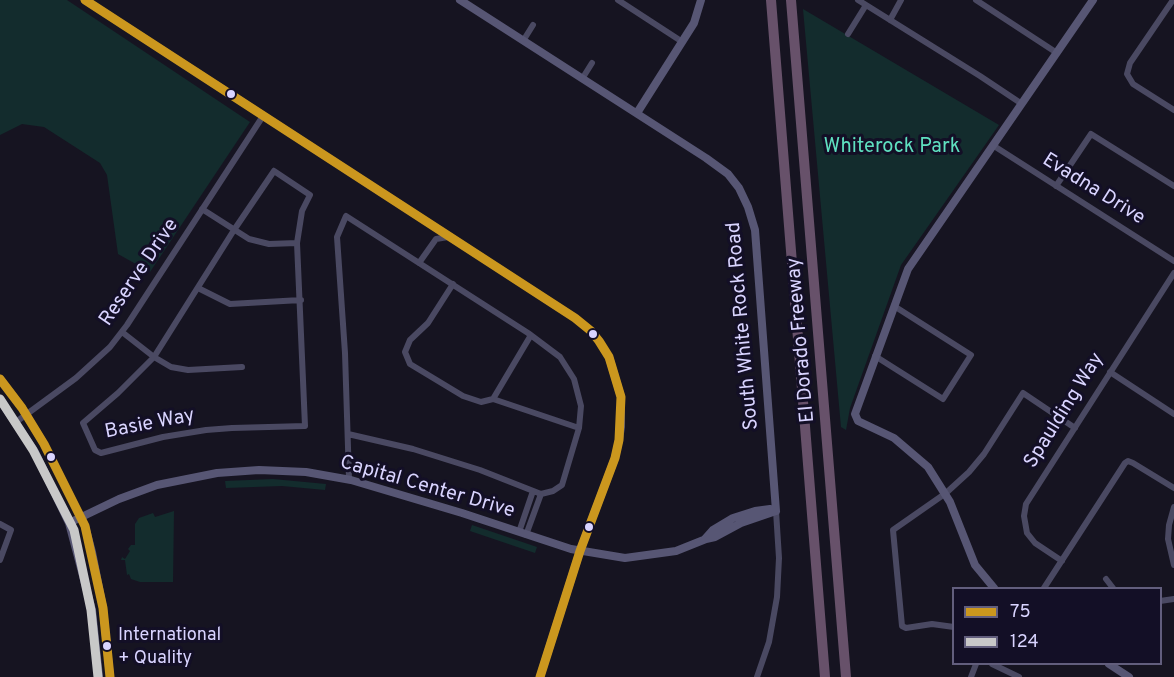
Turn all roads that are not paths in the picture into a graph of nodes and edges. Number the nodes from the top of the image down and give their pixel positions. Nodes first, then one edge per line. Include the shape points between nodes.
1 (85, 0) edge
2 (460, 0) edge
3 (618, 0) edge
4 (701, 0) edge
5 (771, 0) edge
6 (791, 0) edge
7 (858, 0) edge
8 (901, 0) edge
9 (976, 0) edge
10 (1094, 0) edge
11 (1173, 0) edge
12 (626, 2) edge
13 (866, 5) junction
14 (890, 20) junction
15 (533, 25) dead end
16 (848, 34) dead end
17 (523, 40) junction
18 (681, 41) junction
19 (1057, 53) junction
20 (592, 63) dead end
21 (582, 79) junction
22 (1022, 104) junction
23 (1174, 111) edge
24 (637, 113) junction
25 (263, 116) junction
26 (993, 146) junction
27 (1056, 186) junction
28 (1174, 186) edge
29 (202, 209) junction
30 (234, 230) junction
31 (448, 237) junction
32 (297, 243) junction
33 (1174, 261) edge
34 (419, 263) junction
35 (1174, 273) edge
36 (453, 284) junction
37 (198, 288) junction
38 (301, 300) junction
39 (894, 306) junction
40 (122, 332) junction
41 (531, 335) junction
42 (875, 356) junction
43 (153, 357) junction
44 (242, 367) dead end
45 (1110, 372) junction
46 (0, 379) edge
47 (493, 399) junction
48 (0, 400) edge
49 (1174, 414) edge
50 (26, 415) junction
51 (16, 422) junction
52 (579, 428) junction
53 (1075, 428) junction
54 (348, 434) junction
55 (349, 479) junction
56 (1174, 488) edge
57 (533, 491) junction
58 (946, 493) junction
59 (541, 494) junction
60 (1174, 507) edge
61 (776, 511) junction
62 (79, 517) junction
63 (69, 522) junction
64 (0, 524) edge
65 (523, 533) junction
66 (580, 551) junction
67 (0, 560) edge
68 (1062, 561) junction
69 (1174, 565) edge
70 (1106, 579) dead end
71 (993, 587) edge
72 (1045, 587) edge
73 (1112, 587) edge
74 (92, 610) junction
75 (952, 627) edge
76 (996, 665) edge
77 (1111, 665) edge
78 (99, 677) edge
79 (104, 677) edge
80 (110, 677) edge
81 (540, 677) edge
82 (757, 677) edge
83 (825, 677) edge
84 (846, 677) edge
85 (1019, 677) edge
86 (1129, 677) edge

1 - 25 street
2 - 17 street, South White Rock Road
3 - 12 street
4 - 18 street via 694,22
5 - 83 highway, El Dorado Freeway
6 - 84 highway, El Dorado Freeway
7 - 13 street
8 - 14 street
9 - 19 street
10 - 19 street
11 - 23 street via 1130,63 1127,74 1132,84
12 - 18 street
13 - 14 street
13 - 16 street
14 - 22 street
15 - 17 street
17 - 21 street, South White Rock Road
18 - 24 street
19 - 22 street
20 - 21 street
21 - 24 street, South White Rock Road
22 - 26 street
24 - 61 street, South White Rock Road via 728,174 751,213
25 - 29 street, Reserve Drive
25 - 31 street
26 - 27 street, Evadna Drive
26 - 39 street via 908,270
27 - 28 street via 1091,134
27 - 33 street, Evadna Drive
29 - 30 street
29 - 40 street, Reserve Drive
30 - 32 street via 261,243
30 - 32 street, Basie Way via 274,171 310,195 302,211
30 - 37 street, Basie Way
31 - 34 street via 436,239
31 - 66 street via 581,322 609,357 621,397 621,427 615,458
32 - 38 street, Basie Way
34 - 36 street
34 - 54 street via 346,216 338,237
35 - 45 street, Spaulding Way
36 - 41 street
36 - 47 street via 405,352 410,364 463,396 481,402
37 - 38 street via 230,304
37 - 43 street, Basie Way
38 - 43 street, Basie Way via 305,426 206,430 101,453 95,450 83,423
39 - 42 street
39 - 42 street via 971,355 943,399
40 - 43 street
40 - 50 street, Reserve Drive via 88,369
41 - 47 street
41 - 52 street via 560,357 574,380 581,406
42 - 58 street via 855,414 858,422 894,438 928,467
43 - 44 street via 171,367 188,370
45 - 49 street
45 - 53 street, Spaulding Way
46 - 50 street
47 - 52 street
48 - 51 street
50 - 51 street, Reserve Drive
50 - 62 street
51 - 63 street
52 - 59 street via 562,484
53 - 58 street via 1023,393 977,463
53 - 68 street, Spaulding Way via 1029,499 1024,516 1031,538
54 - 55 street
54 - 57 street via 413,449
55 - 62 street, Capital Center Drive via 279,470 217,473 138,491
55 - 65 street, Capital Center Drive
56 - 68 street via 1128,461
57 - 59 street
57 - 65 street
58 - 71 street via 973,560
58 - 75 street via 893,530 902,626
59 - 65 street
60 - 69 street via 1168,538
61 - 66 street, Capital Center Drive via 676,551 638,557
61 - 82 street via 777,597 769,642
62 - 63 street, Capital Center Drive
62 - 80 street via 85,526 101,596
63 - 74 street
64 - 67 street via 11,530
65 - 66 street, Capital Center Drive
66 - 81 street
68 - 72 street
70 - 73 street
74 - 78 street
74 - 79 street via 101,631
76 - 85 street
77 - 86 street

